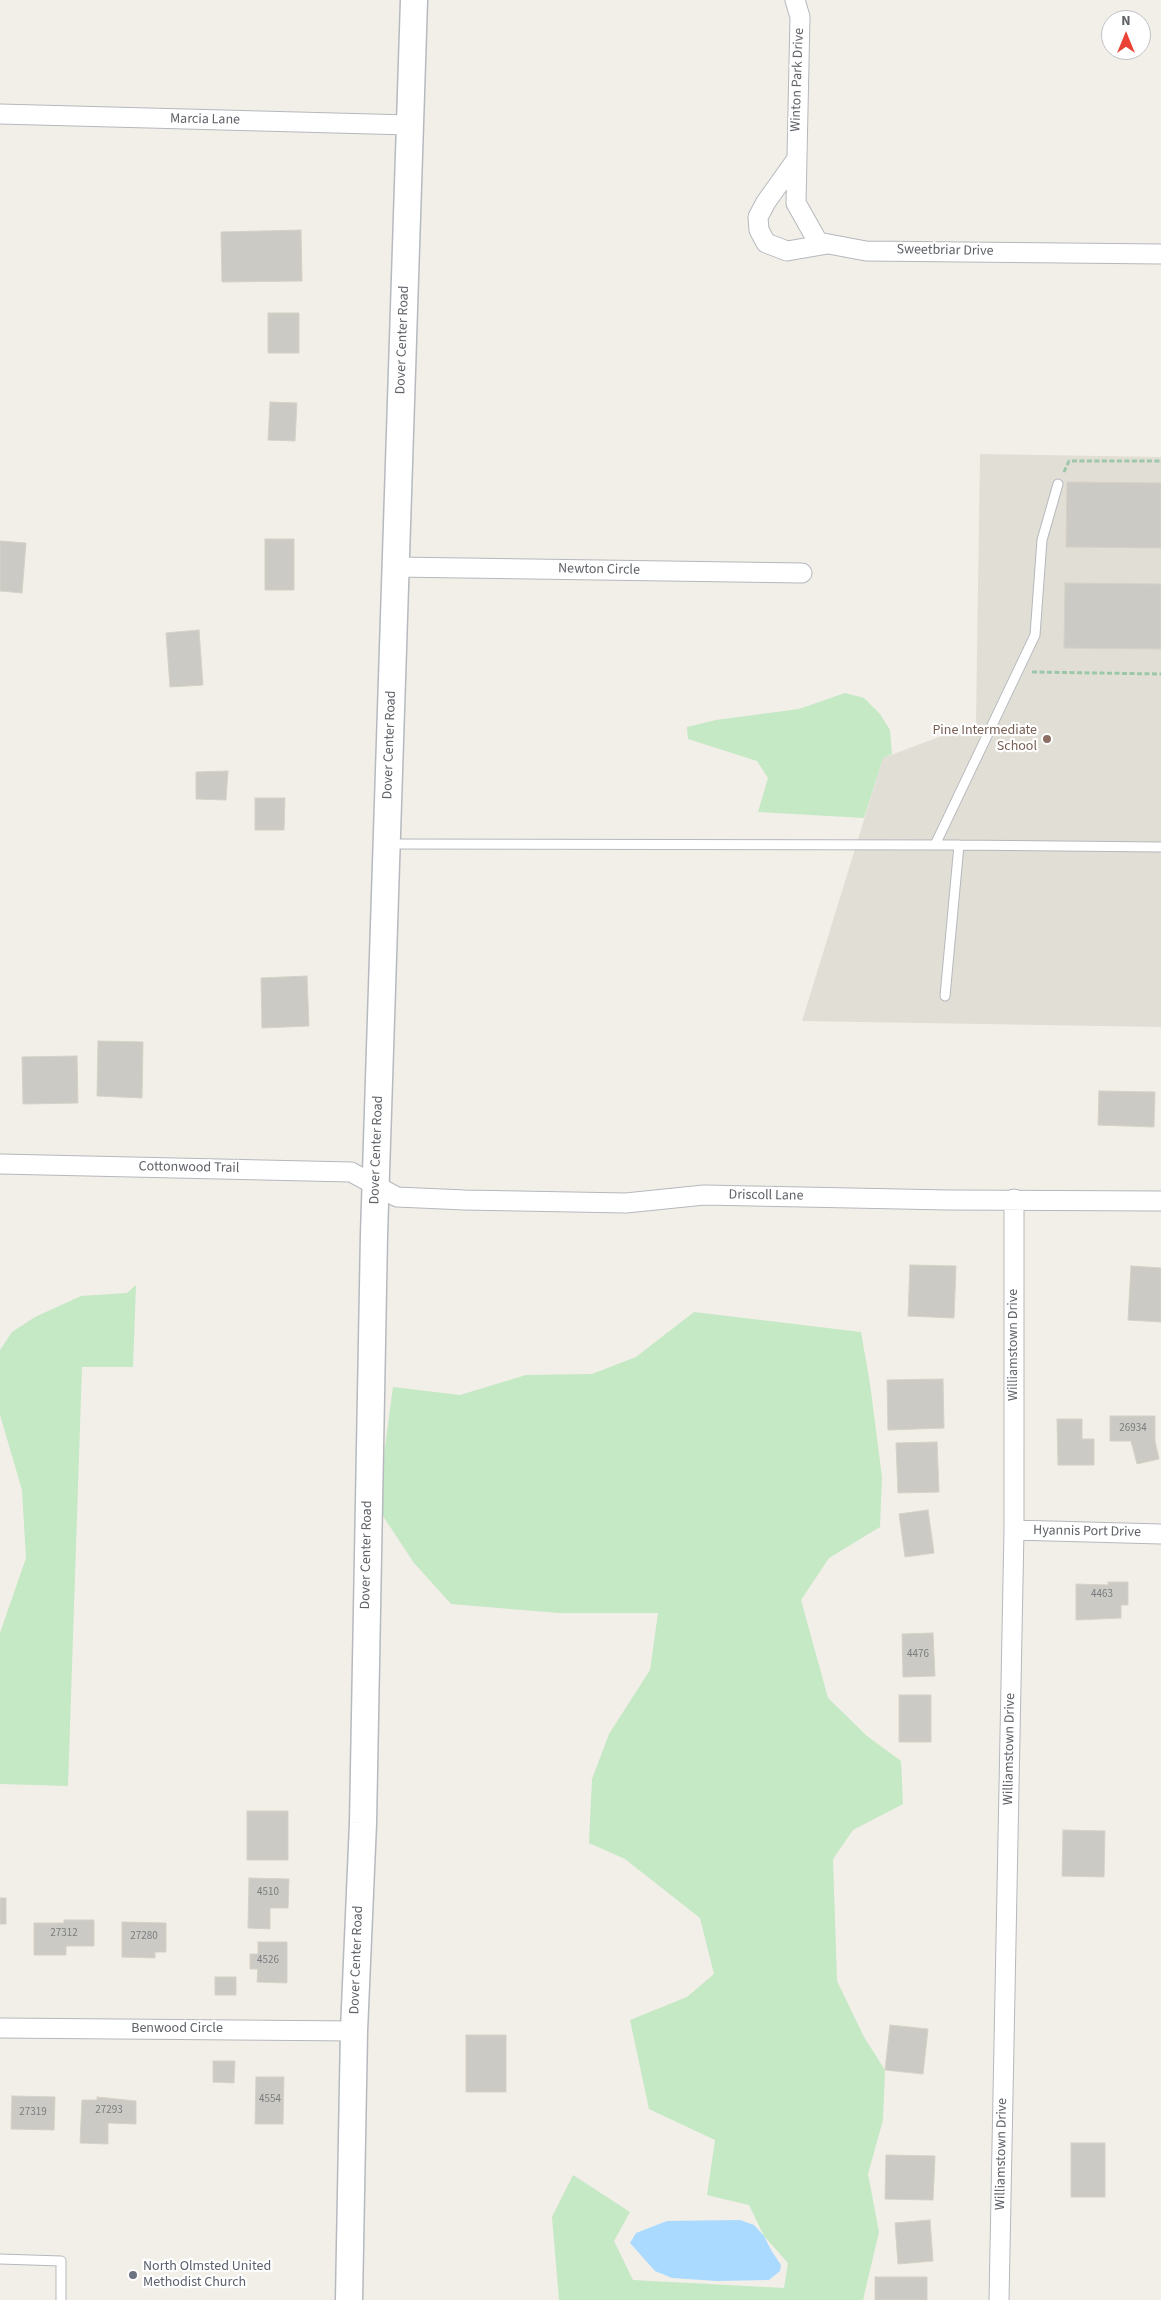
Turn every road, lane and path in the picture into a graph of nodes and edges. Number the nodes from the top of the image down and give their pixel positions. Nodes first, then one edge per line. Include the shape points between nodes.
1 (414, 0) edge
2 (794, 0) edge
3 (0, 114) edge
4 (409, 125) junction
5 (796, 160) junction
6 (828, 244) junction
7 (1161, 254) edge
8 (1161, 461) edge
9 (1058, 484) joint
10 (396, 567) junction
11 (802, 572) dead end
12 (1016, 672) junction
13 (1161, 674) edge
14 (388, 844) junction
15 (935, 845) junction
16 (959, 845) junction
17 (1161, 847) edge
18 (945, 996) dead end
19 (0, 1164) edge
20 (376, 1185) junction
21 (1014, 1199) junction
22 (1161, 1201) edge
23 (1014, 1530) junction
24 (1161, 1534) edge
25 (0, 2028) edge
26 (354, 2031) junction
27 (0, 2259) edge
28 (61, 2300) edge
29 (349, 2300) edge
30 (999, 2300) edge

1 - 4 street, Dover Center Road
2 - 5 street, Winton Park Drive via 800,17
3 - 4 street, Marcia Lane
4 - 10 street, Dover Center Road
5 - 6 street via 796,203 818,242
5 - 6 street via 758,217 759,230 766,243 787,251
6 - 7 street, Sweetbriar Drive via 866,251
8 - 9 path via 1069,461
9 - 12 lane via 1042,540 1035,636
10 - 11 street, Newton Circle
10 - 14 street, Dover Center Road
12 - 13 path
12 - 15 lane
14 - 15 lane
14 - 20 street, Dover Center Road
15 - 16 lane
16 - 17 lane
16 - 18 lane
19 - 20 street, Cottonwood Trail via 351,1172
20 - 21 street, Driscoll Lane via 397,1197 465,1200 626,1202 704,1195
20 - 26 street, Dover Center Road via 363,1823
21 - 22 street, Driscoll Lane
21 - 23 street, Williamstown Drive
23 - 24 street, Hyannis Port Drive
23 - 30 street, Williamstown Drive
25 - 26 street, Benwood Circle
26 - 29 street, Dover Center Road
27 - 28 lane via 61,2261

